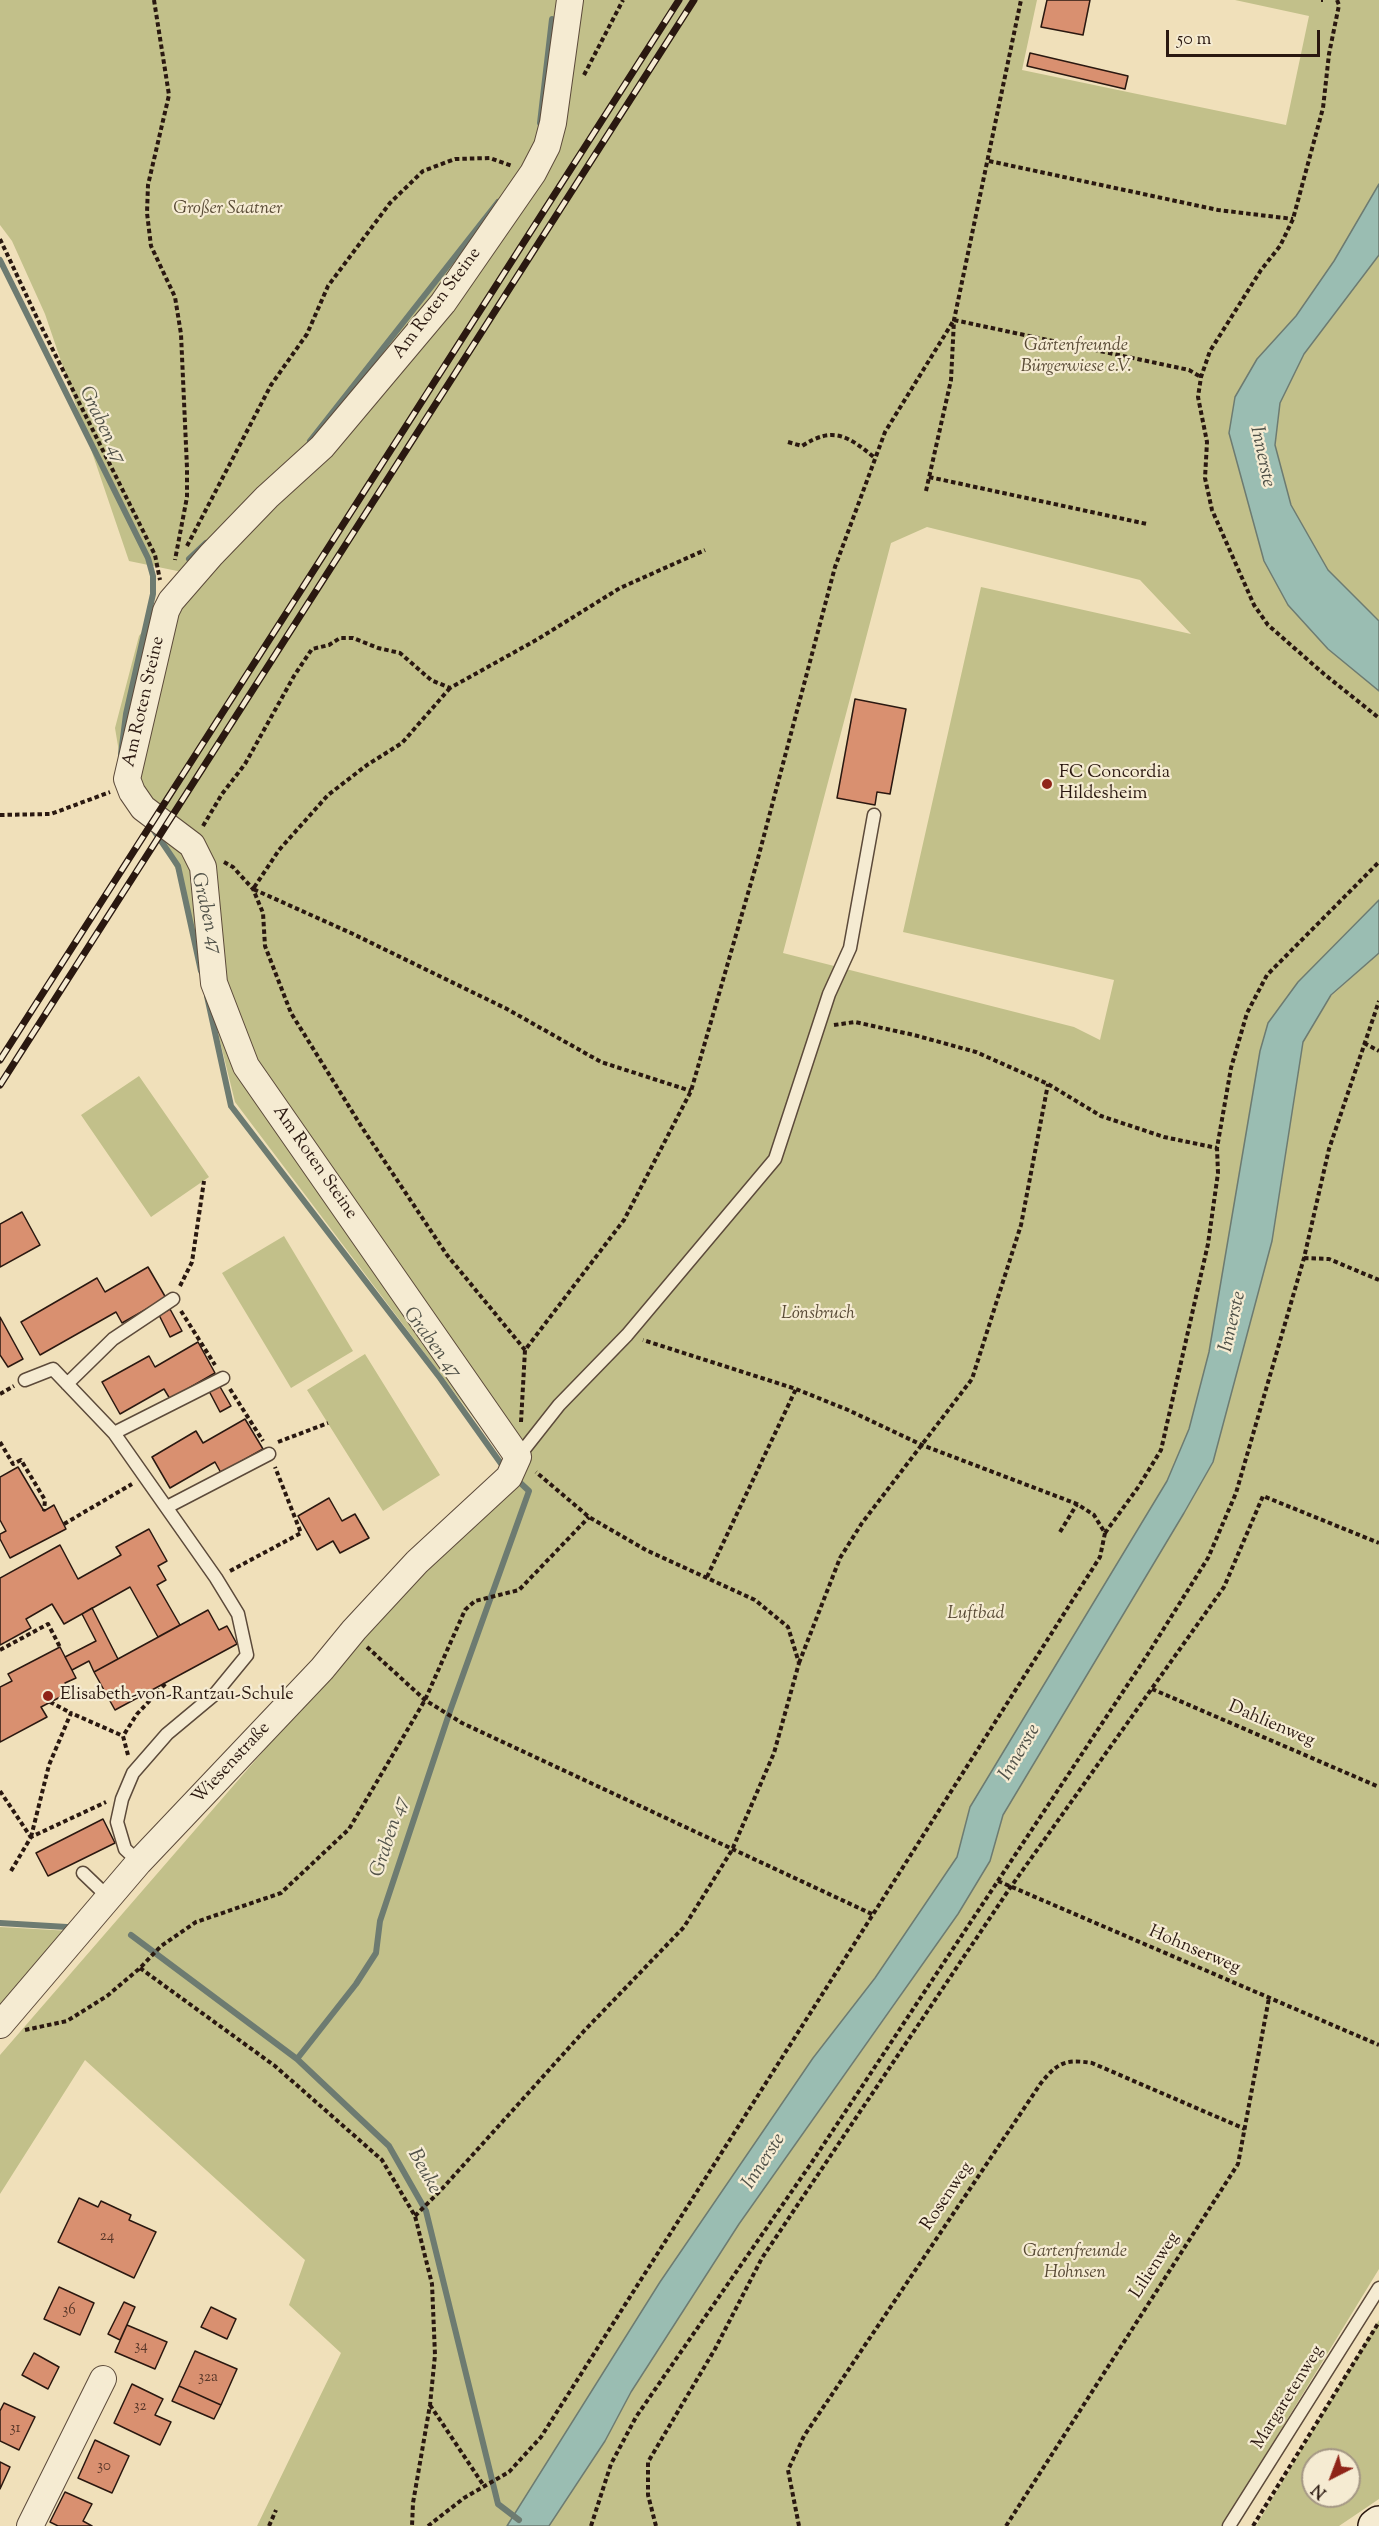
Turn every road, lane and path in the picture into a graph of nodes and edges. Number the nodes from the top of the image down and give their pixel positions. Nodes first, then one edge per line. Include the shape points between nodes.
1 (154, 0) edge
2 (570, 0) edge
3 (623, 0) edge
4 (1021, 0) edge
5 (1338, 0) edge
6 (583, 78) dead end
7 (989, 161) junction
8 (533, 173) junction
9 (1293, 219) junction
10 (0, 239) edge
11 (954, 320) junction
12 (1201, 377) junction
13 (788, 442) dead end
14 (875, 458) junction
15 (929, 477) junction
16 (926, 491) dead end
17 (1147, 524) dead end
18 (705, 550) dead end
19 (174, 565) dead end
20 (169, 606) junction
21 (450, 688) junction
22 (1379, 718) edge
23 (116, 789) dead end
24 (0, 815) edge
25 (874, 815) dead end
26 (192, 845) junction
27 (1379, 862) edge
28 (253, 889) junction
29 (1379, 1001) edge
30 (819, 1028) junction
31 (1363, 1043) junction
32 (1379, 1051) edge
33 (1048, 1084) junction
34 (691, 1091) junction
35 (1218, 1148) junction
36 (204, 1181) dead end
37 (1304, 1258) junction
38 (1379, 1280) edge
39 (173, 1299) junction
40 (627, 1335) junction
41 (525, 1350) junction
42 (223, 1378) junction
43 (25, 1380) dead end
44 (67, 1384) junction
45 (796, 1389) junction
46 (328, 1424) dead end
47 (114, 1433) junction
48 (0, 1442) edge
49 (922, 1446) junction
50 (267, 1450) junction
51 (518, 1457) junction
52 (146, 1476) junction
53 (1077, 1504) junction
54 (167, 1507) junction
55 (44, 1511) dead end
56 (589, 1517) junction
57 (64, 1524) dead end
58 (1060, 1532) dead end
59 (1105, 1533) junction
60 (1379, 1543) edge
61 (706, 1577) junction
62 (216, 1578) junction
63 (60, 1647) dead end
64 (0, 1650) edge
65 (374, 1655) dead end
66 (800, 1663) junction
67 (167, 1682) dead end
68 (1152, 1689) junction
69 (425, 1700) junction
70 (50, 1702) dead end
71 (71, 1713) junction
72 (123, 1736) junction
73 (133, 1773) junction
74 (1379, 1787) edge
75 (0, 1791) edge
76 (122, 1799) junction
77 (31, 1837) junction
78 (732, 1850) junction
79 (139, 1862) junction
80 (11, 1871) dead end
81 (83, 1873) dead end
82 (998, 1881) junction
83 (1010, 1888) junction
84 (108, 1897) junction
85 (874, 1915) junction
86 (140, 1968) junction
87 (1269, 1998) junction
88 (8, 2027) edge
89 (1379, 2044) edge
90 (1245, 2129) junction
91 (416, 2216) junction
92 (1379, 2288) edge
93 (1379, 2322) edge
94 (103, 2379) dead end
95 (430, 2405) junction
96 (484, 2486) junction
97 (276, 2510) dead end
98 (30, 2526) edge
99 (269, 2526) edge
100 (412, 2526) edge
101 (428, 2526) edge
102 (591, 2526) edge
103 (656, 2526) edge
104 (799, 2526) edge
105 (1006, 2526) edge
106 (1229, 2526) edge
107 (1253, 2526) edge

1 - 19 path via 169,95 148,185 147,213 152,246 175,297 181,334 187,468 187,497
2 - 8 street, Am Roten Steine via 553,123
3 - 6 path
4 - 7 path
5 - 9 path via 1323,108
7 - 9 path via 1218,210
7 - 11 path
8 - 20 street, Am Roten Steine via 443,303 322,447 211,555
8 - 20 path via 490,158 455,159 423,171 390,203 328,286 307,334 271,385 181,556
9 - 12 path via 1280,246 1210,351
10 - 20 path via 155,555
11 - 12 path via 1189,370
11 - 14 path via 885,432
11 - 15 path via 951,380
12 - 22 path via 1198,397 1207,442 1205,478 1212,510 1254,605 1268,625
13 - 14 path via 802,446 816,437 833,434 857,444
14 - 34 path via 835,567
15 - 16 path
15 - 17 path
18 - 21 path via 620,588
20 - 26 street, Am Roten Steine via 128,779 143,808
21 - 26 path via 431,680 400,653 353,638 340,638 312,650
21 - 28 path via 402,743 328,795 279,850
23 - 24 path via 51,814
25 - 30 lane via 850,948
26 - 28 path via 233,867
26 - 51 street, Am Roten Steine via 203,867 214,983 246,1066
27 - 35 path via 1267,975 1247,1013 1231,1068
28 - 34 path via 507,1009 601,1062
28 - 41 path via 263,914 265,946 291,1013 447,1255
29 - 31 path
30 - 33 path via 855,1022 914,1035 976,1052
30 - 40 lane via 775,1159
31 - 32 path
31 - 37 path via 1329,1149
33 - 35 path via 1101,1116 1164,1137
33 - 49 path via 1021,1225 972,1379
34 - 41 path via 624,1220
35 - 59 path via 1208,1244 1161,1450
36 - 39 path via 192,1262
37 - 38 path via 1329,1259
37 - 82 path via 1236,1493 1208,1558
39 - 42 path
39 - 44 lane via 113,1339
40 - 45 path
40 - 51 lane via 559,1405
41 - 51 path
42 - 47 lane
42 - 50 path
43 - 44 lane via 53,1369
44 - 47 lane
45 - 49 path
45 - 61 path
46 - 50 path
47 - 52 lane
48 - 55 path via 13,1464 21,1460 45,1500
49 - 53 path
49 - 66 path via 840,1558
50 - 54 lane
50 - 62 path via 301,1533
51 - 56 path
51 - 79 street, Wiesenstraße via 509,1477 417,1562 322,1669
52 - 54 lane
52 - 57 path
53 - 58 path
53 - 59 path via 1094,1515
54 - 62 lane
56 - 61 path via 646,1550
56 - 69 path via 519,1590 475,1601 465,1610
59 - 85 path via 1100,1557
60 - 68 path via 1263,1496 1224,1587
61 - 66 path via 755,1600 788,1627
62 - 73 lane via 237,1614 247,1655 215,1694 167,1734
63 - 64 path via 48,1624
65 - 69 path
66 - 78 path via 774,1753
67 - 72 path via 137,1714
68 - 74 path, Dahlienweg
68 - 83 path
69 - 78 path via 462,1723
69 - 86 path via 349,1829 281,1893 196,1922 161,1946
70 - 71 path
71 - 72 path
71 - 77 path via 50,1765
72 - 73 path
73 - 76 lane
75 - 77 path
76 - 77 path via 103,1803
76 - 79 lane via 117,1822 125,1849
77 - 80 path
78 - 85 path
78 - 91 path via 684,1927
79 - 84 street, Wiesenstraße
81 - 84 lane
82 - 83 path, Hohnserweg
82 - 102 path via 810,2165 636,2417 612,2464
83 - 87 path, Hohnserweg
83 - 103 path via 762,2258 715,2349 648,2462 648,2495
84 - 88 street, Wiesenstraße
85 - 96 path via 541,2437 501,2478
86 - 88 path via 67,2021 25,2030
86 - 91 path via 275,2066 382,2160
87 - 89 path, Hohnserweg
87 - 90 path, Lilienweg
90 - 104 path, Rosenweg via 1092,2063 1071,2060 1053,2068 804,2436 788,2470
90 - 105 path, Lilienweg via 1238,2163
91 - 95 path via 432,2284 435,2355
92 - 106 lane, Margaretenweg
93 - 107 path
94 - 98 street
95 - 96 path
95 - 100 path
96 - 101 path
97 - 99 path

